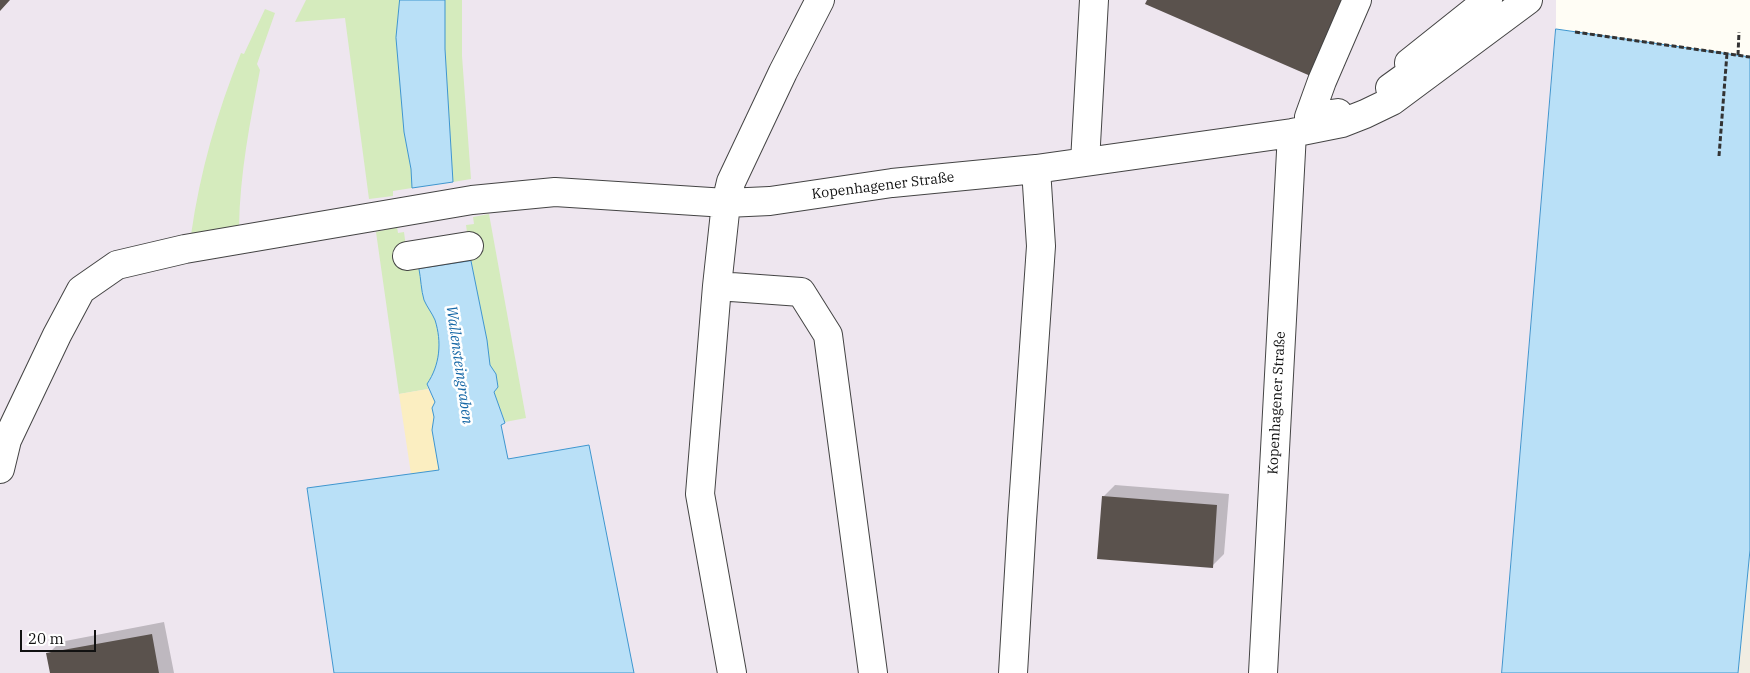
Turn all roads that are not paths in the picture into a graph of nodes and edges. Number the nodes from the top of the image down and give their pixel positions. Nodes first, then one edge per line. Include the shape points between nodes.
1 (820, 0) edge
2 (1094, 0) edge
3 (1357, 0) edge
4 (1488, 0) edge
5 (1528, 0) edge
6 (1407, 76) junction
7 (1292, 133) junction
8 (1085, 162) junction
9 (1036, 169) junction
10 (726, 203) junction
11 (469, 246) dead end
12 (407, 256) dead end
13 (717, 286) junction
14 (0, 469) edge
15 (732, 673) edge
16 (873, 673) edge
17 (1013, 673) edge
18 (1263, 673) edge

1 - 10 street via 731,182
2 - 8 street
3 - 6 street via 1309,117 1338,113 1362,104
4 - 6 street via 1409,63 1415,70
5 - 6 street, Kopenhagener Straße
6 - 7 street, Kopenhagener Straße via 1392,101 1342,123
7 - 8 street, Kopenhagener Straße
7 - 18 street, Kopenhagener Straße
8 - 9 street, Kopenhagener Straße
9 - 10 street, Kopenhagener Straße via 892,183 770,202
9 - 17 street via 1042,246
10 - 13 street
10 - 14 street, Kopenhagener Straße via 554,192 472,200 204,246 117,265 81,290 7,440
11 - 12 street
13 - 15 street via 700,494
13 - 16 street via 801,292 828,335

